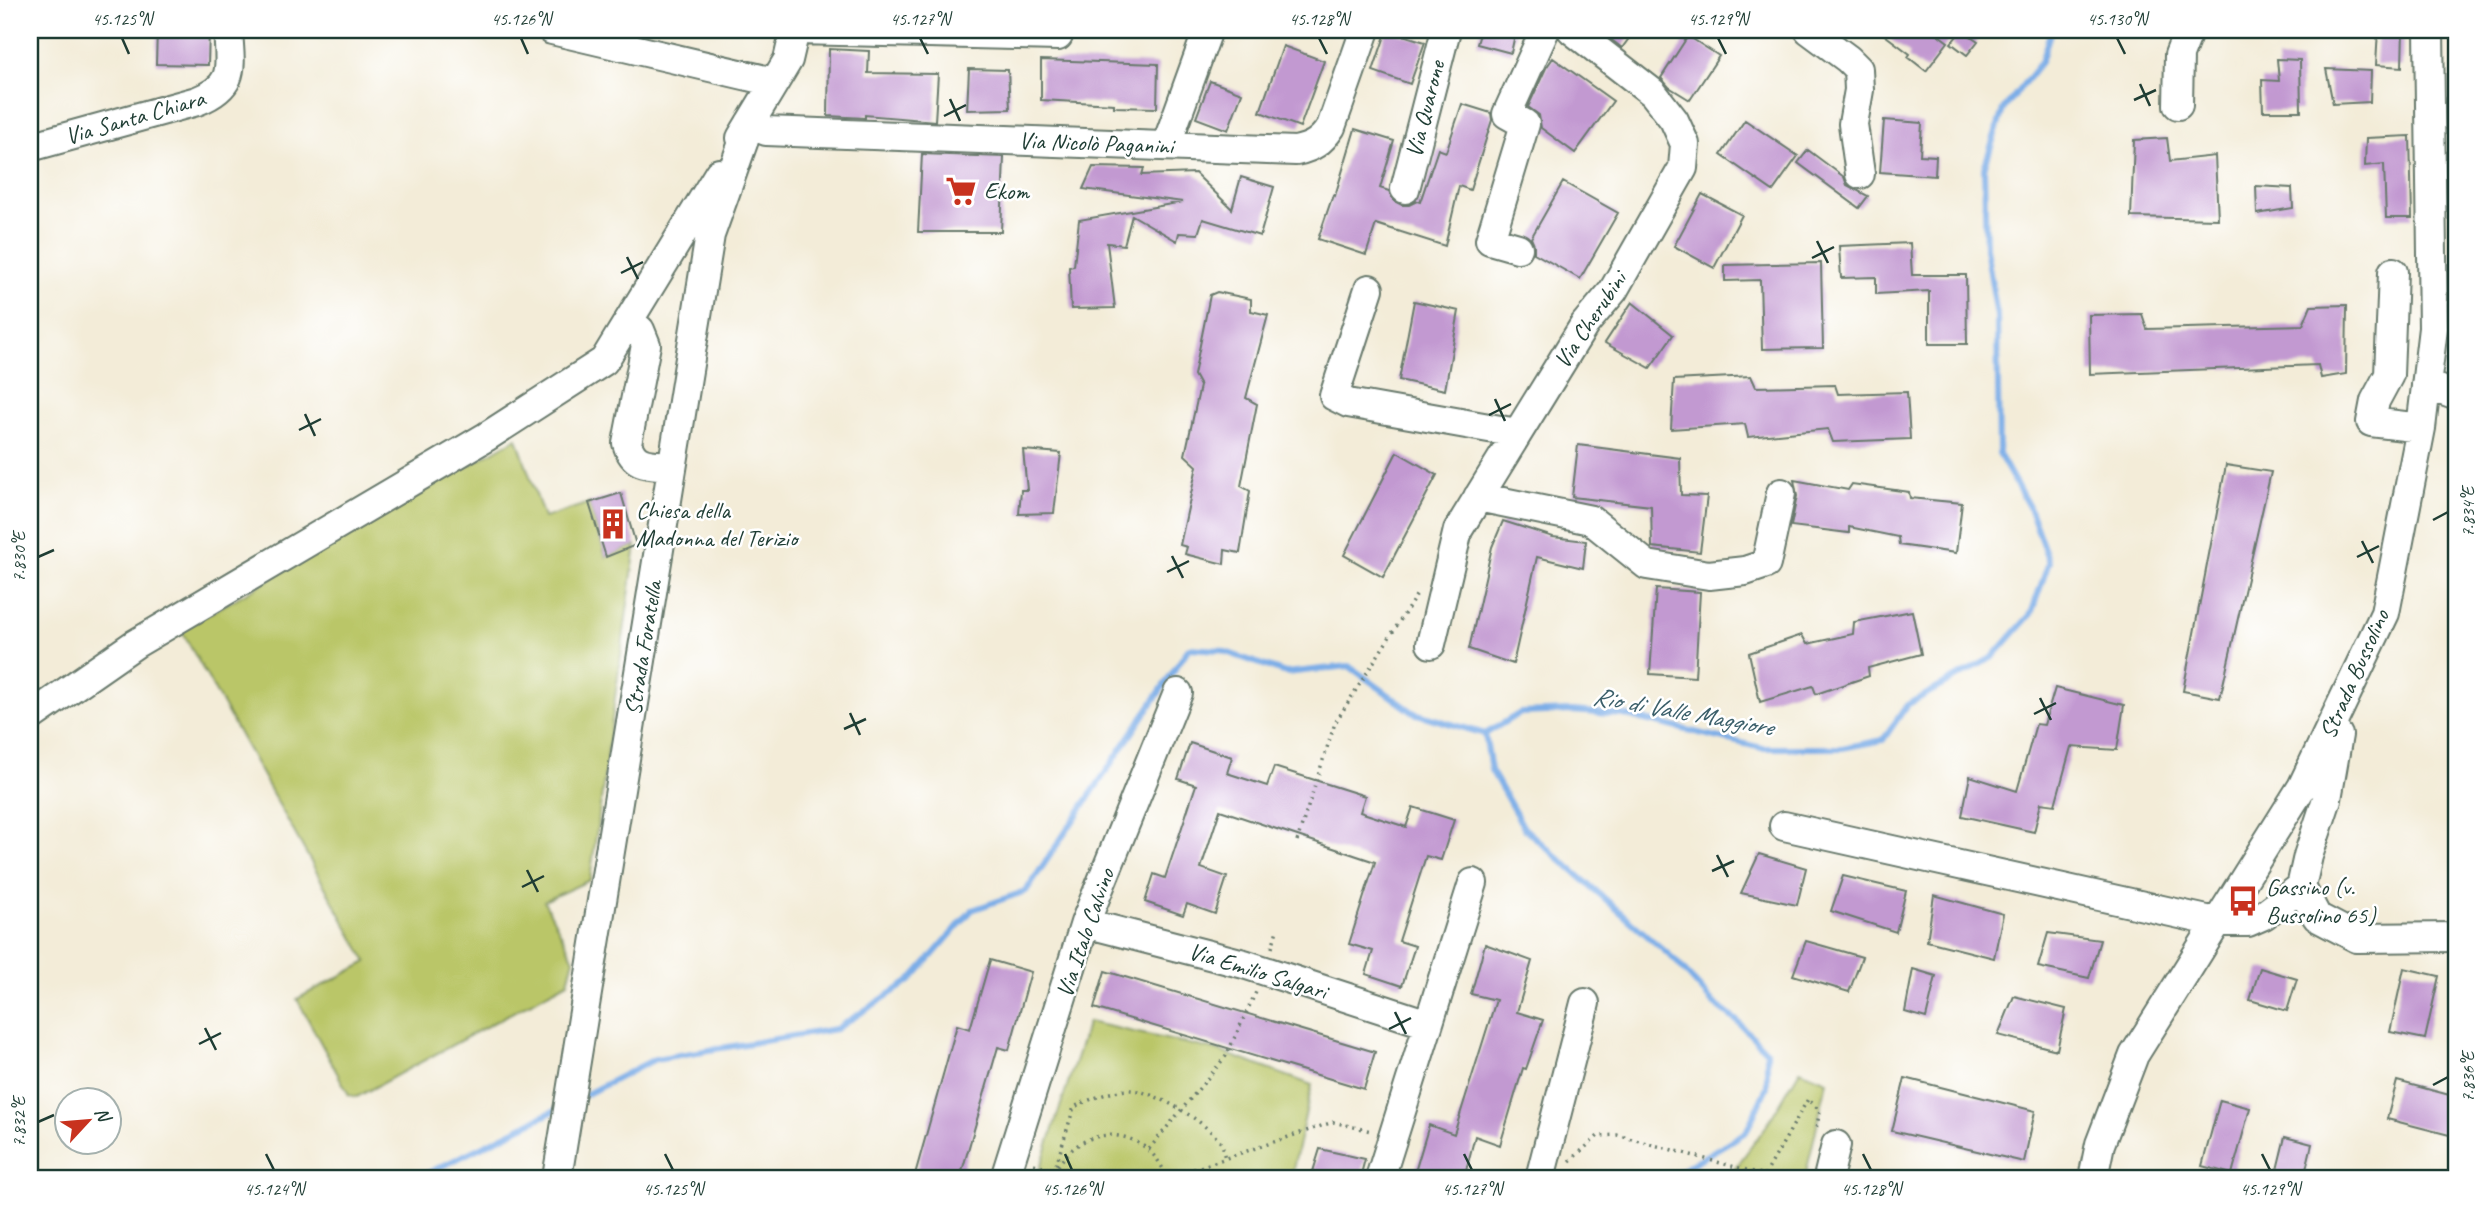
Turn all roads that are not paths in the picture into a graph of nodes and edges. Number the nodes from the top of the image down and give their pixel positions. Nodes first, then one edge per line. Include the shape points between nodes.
1 (229, 30) edge
2 (552, 30) edge
3 (796, 30) edge
4 (1058, 30) edge
5 (1208, 30) edge
6 (1365, 30) edge
7 (1446, 30) edge
8 (1545, 30) edge
9 (1572, 30) edge
10 (1809, 30) edge
11 (2189, 30) edge
12 (2429, 30) edge
13 (774, 82) junction
14 (2178, 104) dead end
15 (750, 122) junction
16 (1166, 146) junction
17 (30, 147) edge
18 (1860, 174) dead end
19 (1405, 189) dead end
20 (710, 235) junction
21 (677, 242) junction
22 (1518, 248) dead end
23 (704, 271) junction
24 (2393, 272) dead end
25 (656, 276) junction
26 (1369, 289) dead end
27 (629, 321) junction
28 (2426, 385) junction
29 (2457, 396) edge
30 (2421, 428) junction
31 (1517, 433) junction
32 (672, 466) junction
33 (1781, 493) dead end
34 (1478, 497) junction
35 (1431, 644) dead end
36 (1178, 693) dead end
37 (2343, 701) junction
38 (30, 717) edge
39 (1784, 826) dead end
40 (1473, 883) dead end
41 (2301, 887) junction
42 (2216, 922) junction
43 (1085, 923) junction
44 (2457, 937) edge
45 (1585, 1003) dead end
46 (1428, 1024) junction
47 (1825, 1141) road end
48 (557, 1178) edge
49 (1005, 1178) edge
50 (1380, 1178) edge
51 (1541, 1178) edge
52 (1828, 1178) edge
53 (2093, 1178) edge

1 - 17 street, Via Santa Chiara via 230,69 217,93
2 - 13 street
3 - 4 street via 1058,36
3 - 13 street via 788,60
5 - 16 street
6 - 16 street, Via Nicolò Paganini via 1331,127 1313,147 1296,151
7 - 19 street, Via Quarone
8 - 22 street via 1507,114 1525,124 1490,240
9 - 31 street, Via Cherubini via 1654,93 1685,144 1683,168 1614,291 1585,324
10 - 18 street via 1858,69 1853,124
11 - 14 street via 2179,55
12 - 28 street, Strada Bussolino via 2433,328
13 - 15 street
15 - 16 street, Via Nicolò Paganini via 766,131
15 - 20 street, Strada Foratella
15 - 21 street
20 - 21 street
20 - 23 street, Strada Foratella
21 - 25 street
23 - 25 street
23 - 32 street, Strada Foratella
24 - 30 street via 2389,375 2375,401 2371,422
25 - 27 street
26 - 31 street via 1334,396
27 - 32 street via 640,330 646,345 627,443 630,455 642,463
27 - 38 street via 604,361 486,437 135,644
28 - 29 street
28 - 30 street, Strada Bussolino
30 - 37 street, Strada Bussolino via 2385,613
31 - 34 street, Via Cherubini
32 - 48 street, Strada Foratella
33 - 34 street via 1766,564 1709,575 1647,565 1591,520
34 - 35 street, Via Cherubini via 1458,530
36 - 43 street, Via Italo Calvino
37 - 41 street via 2327,799
37 - 42 street, Strada Bussolino via 2302,787
39 - 42 street
40 - 46 street
41 - 42 street via 2248,922
41 - 44 street via 2317,917 2357,938
42 - 53 street, Strada Bussolino via 2134,1055 2100,1144
43 - 46 street, Via Emilio Salgari via 1244,964
43 - 49 street, Via Italo Calvino
45 - 51 street
46 - 50 street
47 - 52 street

